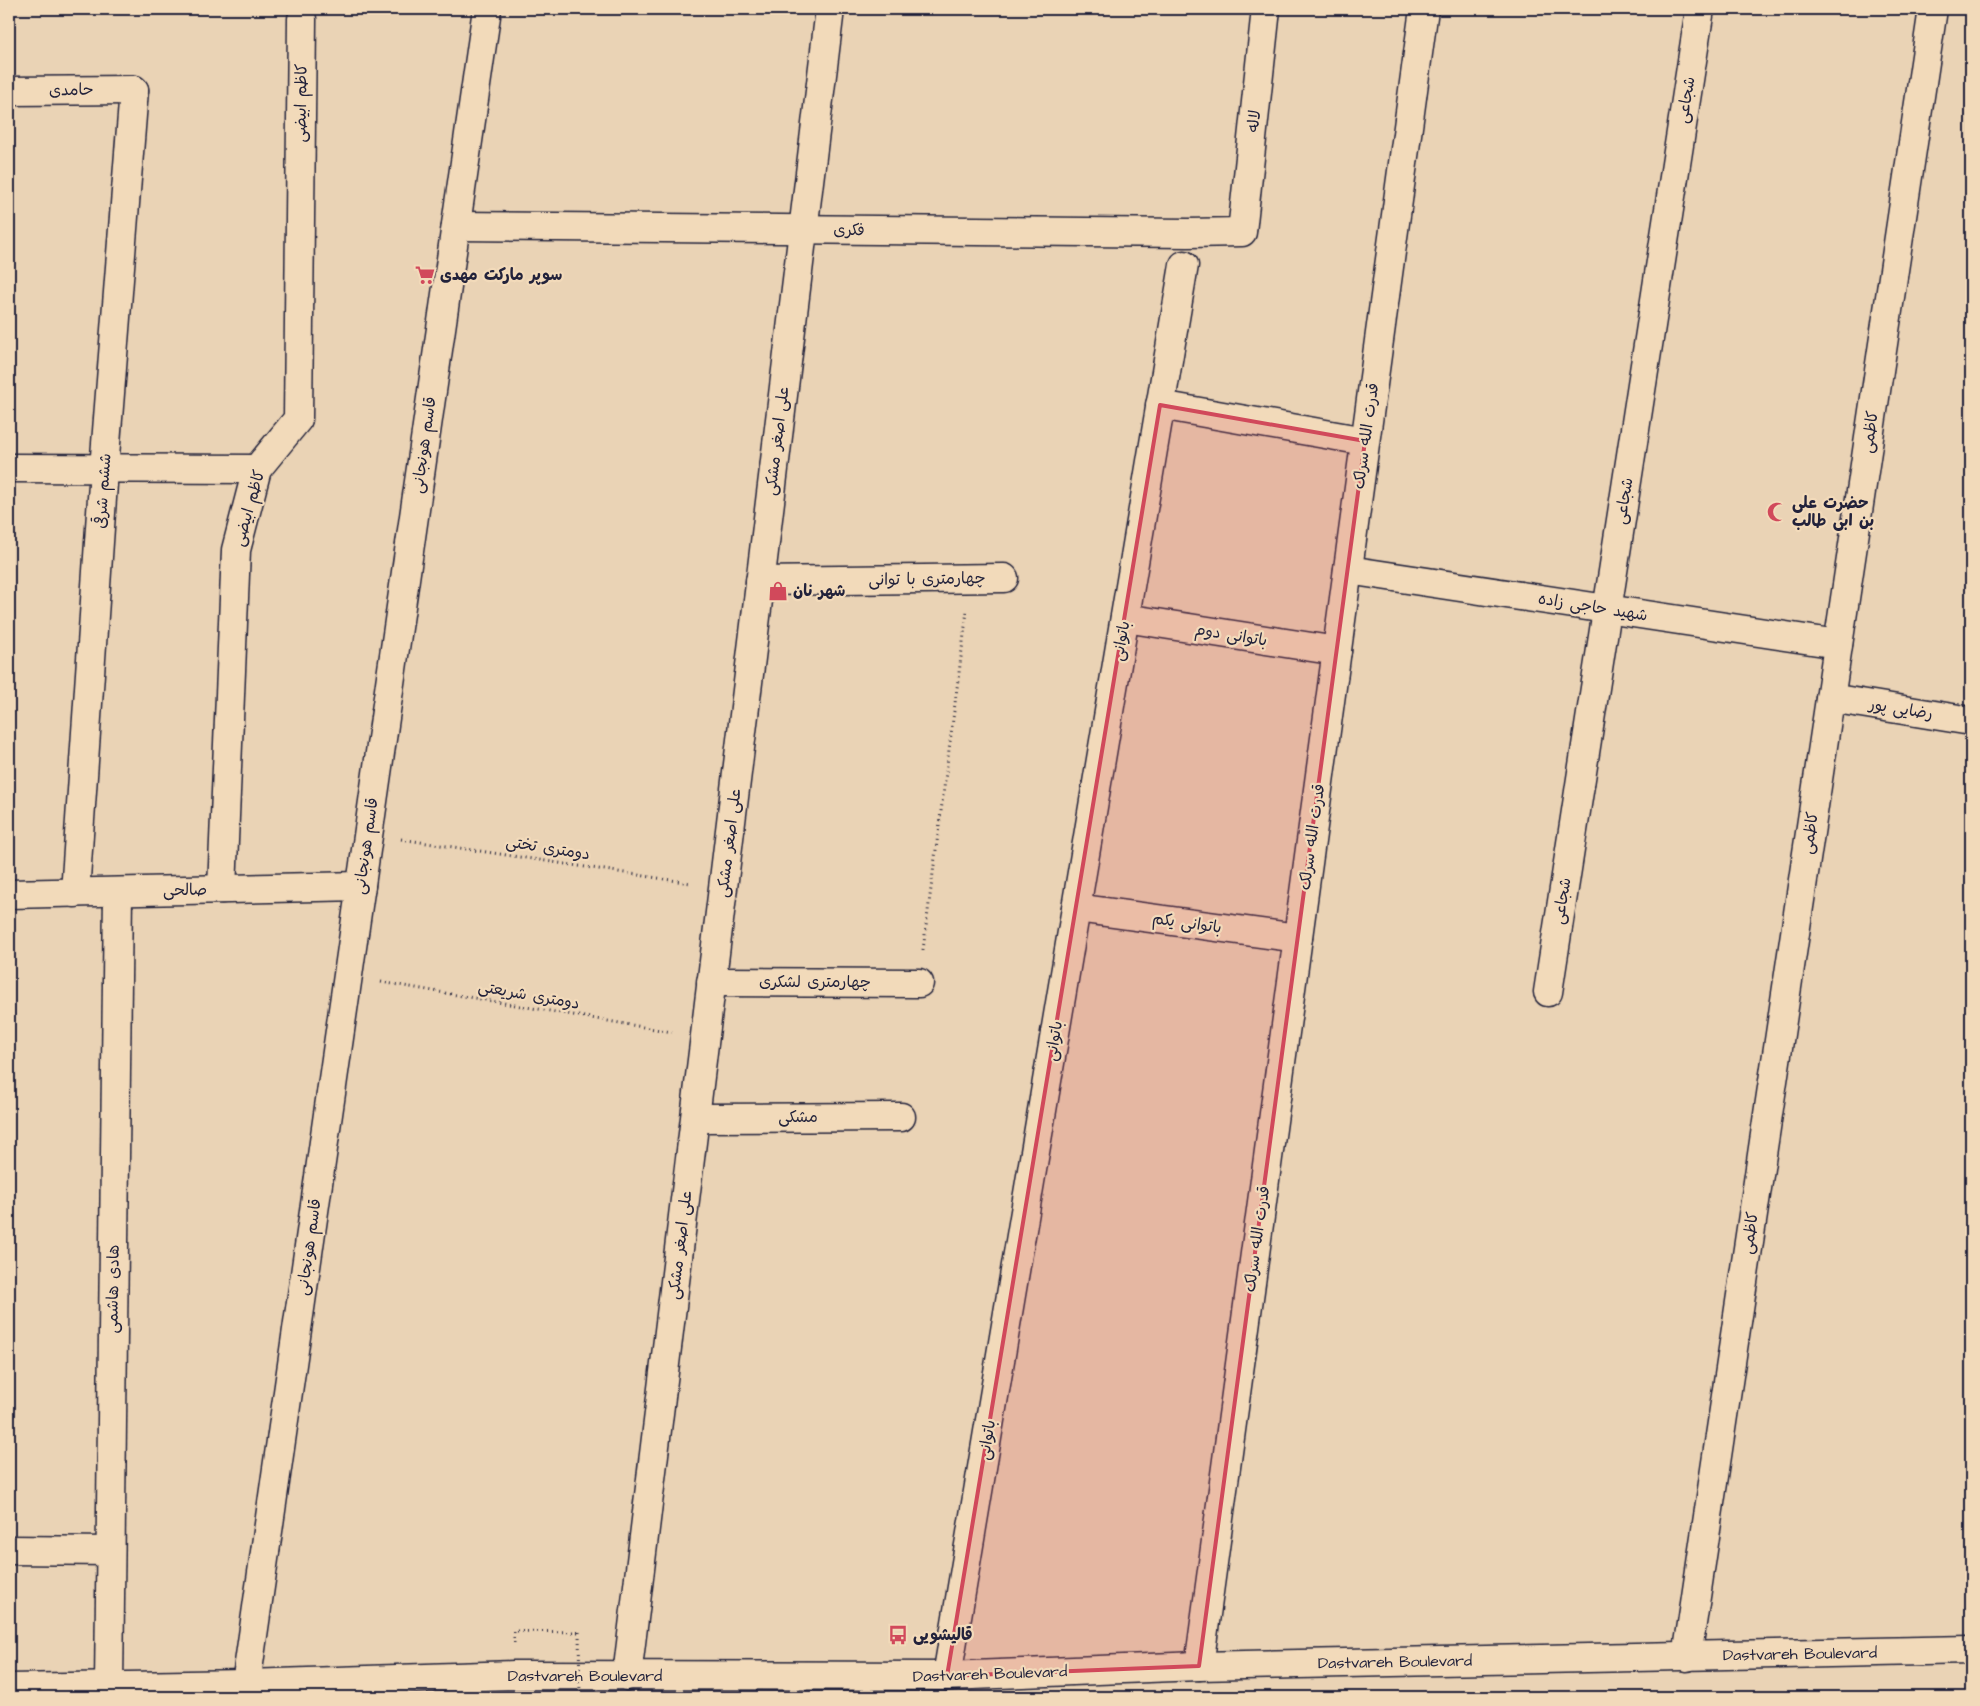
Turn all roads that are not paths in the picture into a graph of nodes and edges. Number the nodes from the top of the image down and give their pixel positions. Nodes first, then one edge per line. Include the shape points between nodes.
1 (487, 9) edge
2 (830, 9) edge
3 (1266, 9) edge
4 (1424, 9) edge
5 (1700, 9) edge
6 (1933, 9) edge
7 (302, 19) dead end
8 (134, 90) joint
9 (9, 91) edge
10 (456, 226) junction
11 (803, 229) junction
12 (1242, 232) joint
13 (1184, 264) dead end
14 (1160, 405) junction
15 (1365, 441) junction
16 (9, 468) edge
17 (104, 469) junction
18 (257, 469) junction
19 (1348, 570) junction
20 (1004, 578) dead end
21 (760, 581) junction
22 (1607, 609) junction
23 (1125, 618) junction
24 (1838, 644) junction
25 (1337, 651) junction
26 (1830, 698) junction
27 (1971, 721) edge
28 (361, 886) junction
29 (222, 890) junction
30 (75, 892) junction
31 (118, 892) junction
32 (9, 894) edge
33 (1076, 908) junction
34 (1298, 938) junction
35 (711, 982) junction
36 (919, 983) road end
37 (1548, 992) dead end
38 (901, 1117) dead end
39 (696, 1118) junction
40 (9, 1550) edge
41 (110, 1551) junction
42 (1971, 1650) edge
43 (1687, 1657) junction
44 (1200, 1666) junction
45 (627, 1676) junction
46 (947, 1676) junction
47 (246, 1684) junction
48 (109, 1686) junction
49 (9, 1688) edge

1 - 10 street, قاسم هونجانی
2 - 11 street, علی اصغر مشکی
3 - 12 street, لاله
4 - 15 street, قدرت الله سرلک
5 - 22 street, شجاعی
6 - 24 street, کاظمی
7 - 18 street, کاظم ابیضی via 298,419
8 - 9 street, حامدی
8 - 17 street, ششم شرقی
10 - 11 street, فکری
10 - 28 street, قاسم هونجانی
11 - 12 street, فکری
11 - 21 street, علی اصغر مشکی
13 - 14 street, باتوانی
14 - 15 street
14 - 23 street, باتوانی
15 - 19 street, قدرت الله سرلک
16 - 17 street
17 - 18 street
17 - 30 street, ششم شرقی
18 - 29 street, کاظم ابیضی via 236,550
19 - 22 street, شهید حاجی زاده
19 - 25 street, قدرت الله سرلک
20 - 21 street, چهارمتری با توانی
21 - 35 street, علی اصغر مشکی
22 - 24 street, شهید حاجی زاده
22 - 37 street, شجاعی
23 - 25 street, باتوانی دوم
23 - 33 street, باتوانی
24 - 26 street, کاظمی
25 - 34 street, قدرت الله سرلک
26 - 27 street, رضایی پور
26 - 43 street, کاظمی
28 - 29 street, صالحی
28 - 47 street, قاسم هونجانی
29 - 31 street, صالحی
30 - 31 street, صالحی
30 - 32 street, صالحی
31 - 41 street, هادی هاشمی
33 - 34 street, باتوانی یکم
33 - 46 street, باتوانی
34 - 44 street, قدرت الله سرلک
35 - 36 street, چهارمتری لشکری
35 - 39 street, علی اصغر مشکی
38 - 39 street, مشکی
39 - 45 street, علی اصغر مشکی
40 - 41 street
41 - 48 street, هادی هاشمی
42 - 43 street, Dastvareh Boulevard
43 - 44 street, Dastvareh Boulevard
44 - 46 street, Dastvareh Boulevard
45 - 46 street, Dastvareh Boulevard
45 - 47 street, Dastvareh Boulevard via 514,1675
47 - 48 street, Dastvareh Boulevard
48 - 49 street, Dastvareh Boulevard

